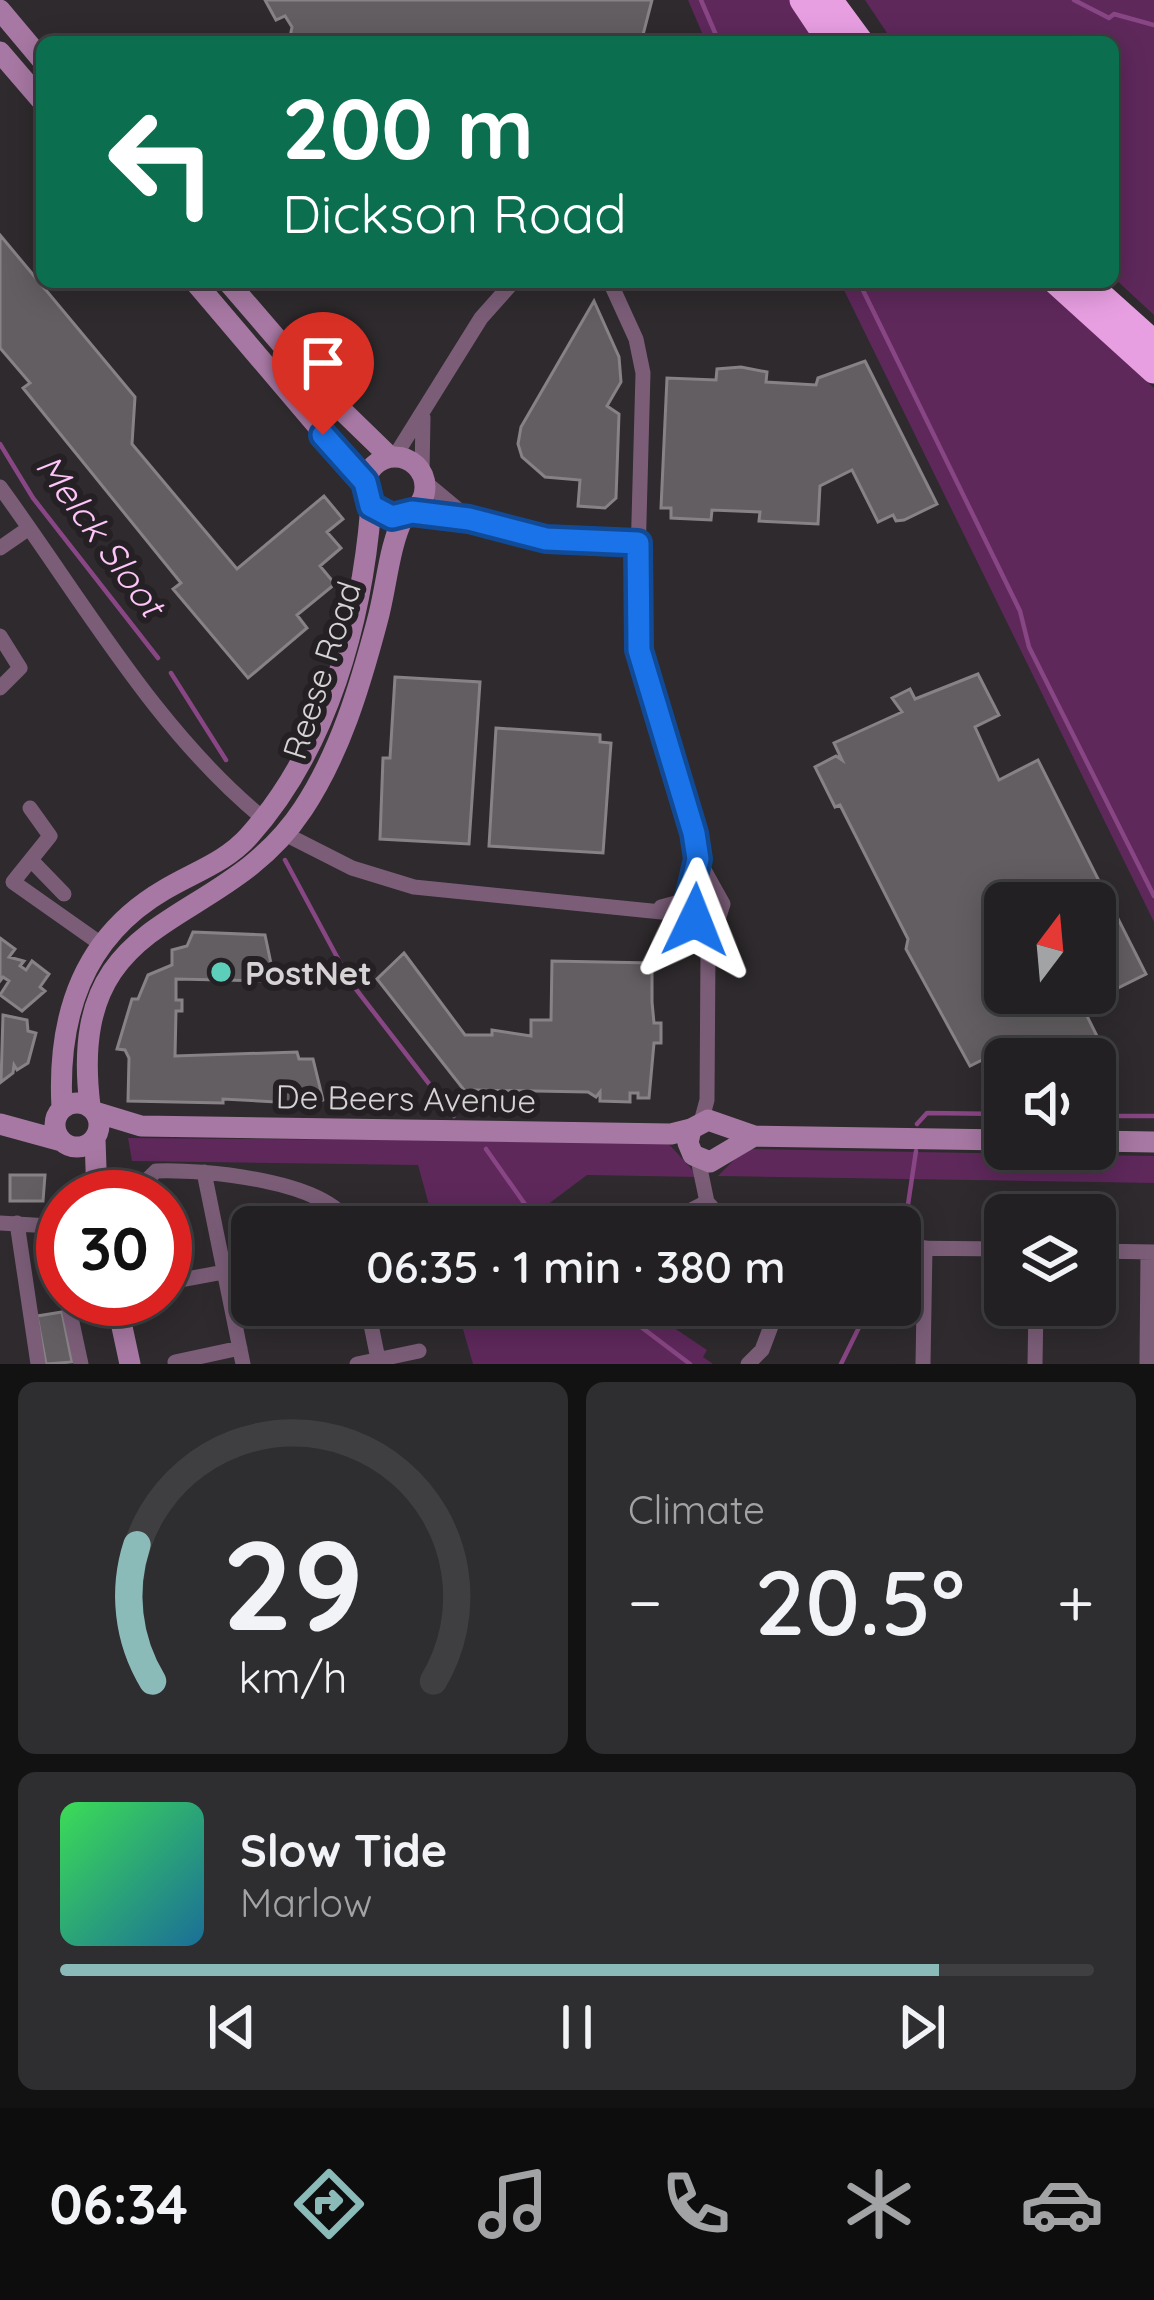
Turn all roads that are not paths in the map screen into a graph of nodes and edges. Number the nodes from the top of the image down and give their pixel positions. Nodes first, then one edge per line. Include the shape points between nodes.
1 (803, 0) edge
2 (829, 0) edge
3 (0, 10) edge
4 (827, 36) edge
5 (856, 36) edge
6 (0, 52) edge
7 (36, 53) edge
8 (36, 94) edge
9 (200, 288) edge
10 (234, 288) edge
11 (508, 288) edge
12 (613, 288) edge
13 (1064, 288) edge
14 (1092, 288) edge
15 (1154, 344) edge
16 (1154, 370) edge
17 (424, 414) junction
18 (392, 456) junction
19 (424, 478) junction
20 (365, 482) junction
21 (0, 487) edge
22 (371, 506) junction
23 (408, 514) junction
24 (469, 519) junction
25 (29, 528) junction
26 (638, 543) junction
27 (0, 548) edge
28 (0, 636) edge
29 (0, 688) edge
30 (30, 808) dead end
31 (264, 819) junction
32 (285, 834) junction
33 (31, 860) junction
34 (7, 878) edge
35 (64, 894) dead end
36 (699, 906) junction
37 (100, 944) junction
38 (93, 1109) junction
39 (60, 1111) junction
40 (0, 1123) edge
41 (141, 1126) junction
42 (96, 1137) junction
43 (704, 1138) junction
44 (984, 1140) edge
45 (1116, 1141) edge
46 (1154, 1142) edge
47 (65, 1143) junction
48 (80, 1170) edge
49 (95, 1170) edge
50 (192, 1172) edge
51 (204, 1172) junction
52 (707, 1202) junction
53 (328, 1206) edge
54 (699, 1206) edge
55 (711, 1206) edge
56 (8, 1223) edge
57 (921, 1248) edge
58 (925, 1248) junction
59 (984, 1249) edge
60 (1116, 1251) edge
61 (1151, 1252) edge
62 (224, 1272) junction
63 (192, 1278) edge
64 (231, 1304) edge
65 (73, 1326) edge
66 (122, 1326) edge
67 (236, 1326) edge
68 (372, 1326) edge
69 (771, 1326) edge
70 (1036, 1326) edge
71 (419, 1351) dead end
72 (242, 1356) edge
73 (176, 1362) edge
74 (379, 1362) edge
75 (38, 1364) edge
76 (81, 1364) edge
77 (130, 1364) edge
78 (357, 1364) edge
79 (748, 1364) edge
80 (923, 1364) edge
81 (1035, 1364) edge
82 (1147, 1364) edge

1 - 4 highway
2 - 5 highway
3 - 7 street
6 - 8 street
9 - 20 street
10 - 18 street via 321,390
11 - 17 street
12 - 26 street via 643,373
13 - 16 highway
14 - 15 highway
17 - 18 street
17 - 19 street
18 - 19 street via 411,460
18 - 20 street
19 - 23 street via 423,499
19 - 24 street
20 - 22 street
21 - 25 street
22 - 23 street via 386,516
22 - 31 street, Reese Road via 359,595 329,698 301,764
23 - 24 street
23 - 32 street, Reese Road via 346,724
24 - 26 street via 546,539
25 - 27 street
25 - 31 street via 201,761
26 - 36 street via 639,650 686,802
28 - 29 street via 20,664
30 - 33 street via 50,836
31 - 37 street, Reese Road via 220,861 158,893
32 - 36 street via 414,887
32 - 38 street, Reese Road via 251,868 173,912 127,953 89,1029
33 - 34 street
33 - 35 street
34 - 37 street
36 - 43 street via 707,951
37 - 39 street, Reese Road via 66,1018
38 - 39 street via 76,1102
38 - 41 street, De Beers Avenue
38 - 42 street
39 - 40 street
39 - 47 street via 55,1128
40 - 47 street
41 - 42 street, De Beers Avenue
41 - 43 street, De Beers Avenue
42 - 47 street via 82,1147
42 - 49 street
43 - 44 street, De Beers Avenue
43 - 52 street
45 - 46 street
47 - 48 street
50 - 51 street
51 - 53 street
51 - 62 street
52 - 54 street
52 - 55 street
56 - 75 street
57 - 58 street
58 - 59 street
58 - 80 street
60 - 61 street
61 - 82 street
62 - 63 street
62 - 64 street
65 - 76 street
66 - 77 street
67 - 72 street
68 - 74 street
69 - 79 street
70 - 81 street
71 - 74 street
72 - 73 street
74 - 78 street

